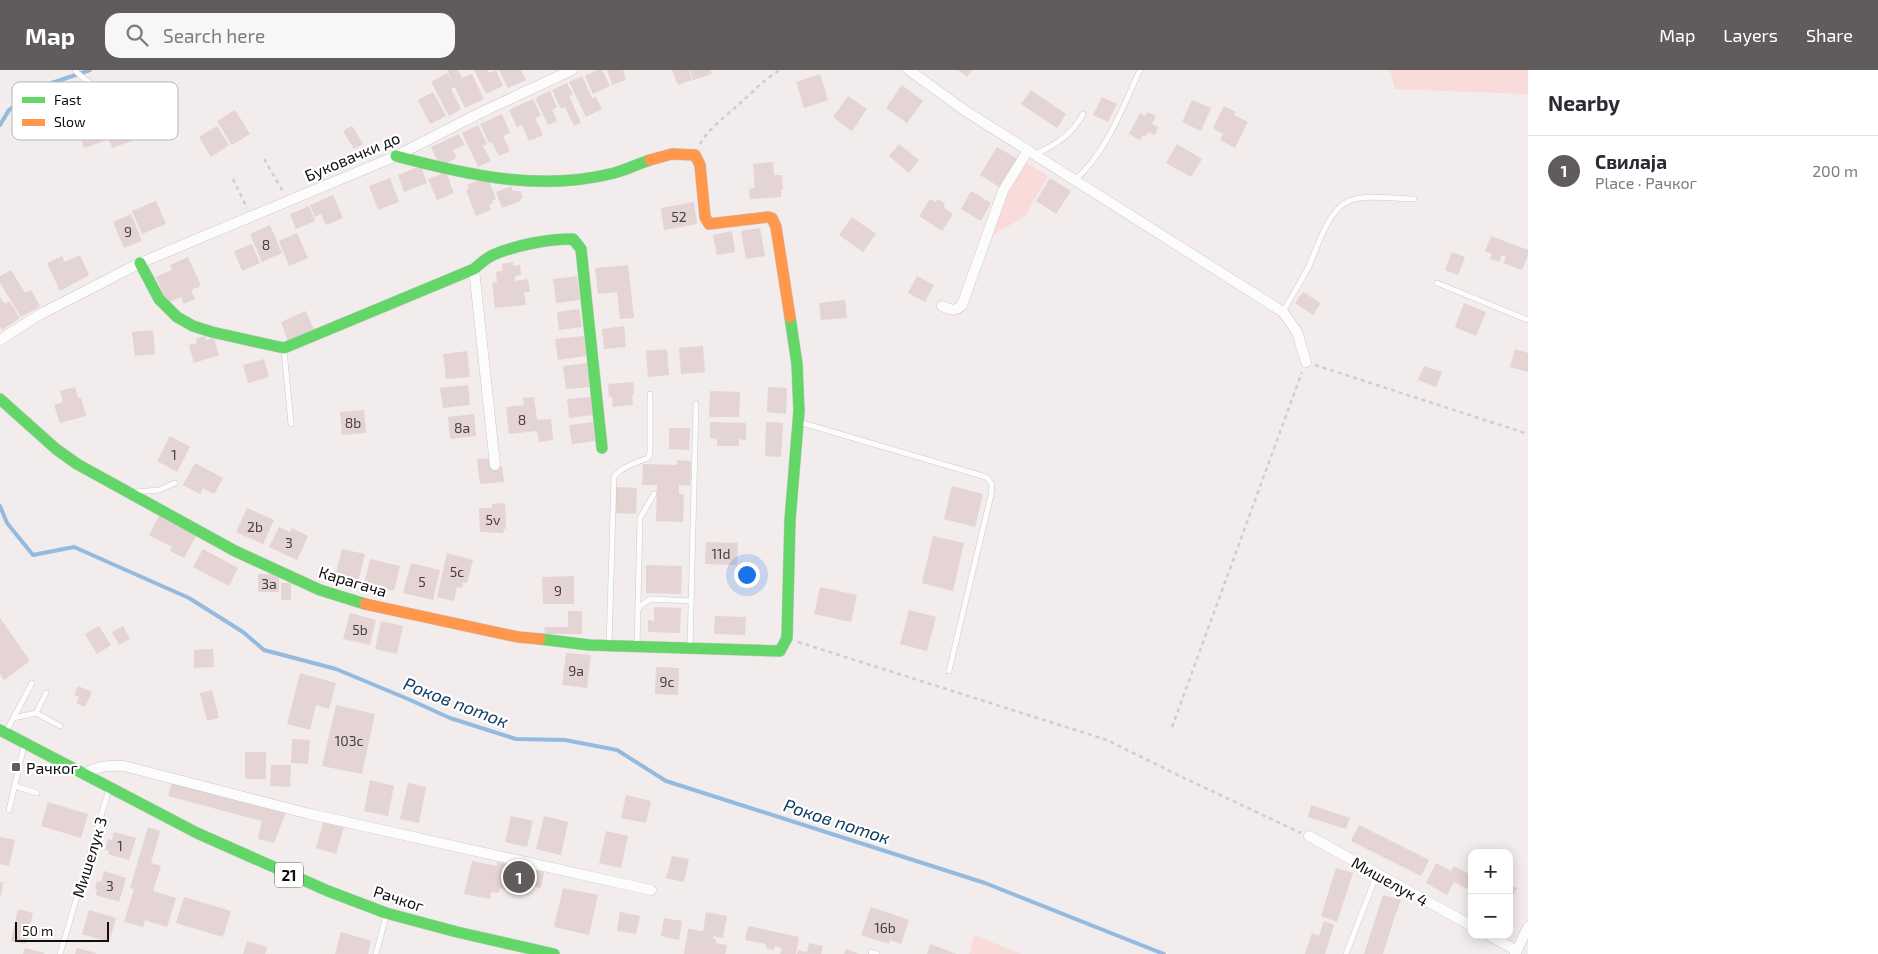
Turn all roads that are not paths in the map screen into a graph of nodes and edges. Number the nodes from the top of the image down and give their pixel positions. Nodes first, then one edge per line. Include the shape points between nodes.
1 (572, 70) edge
2 (909, 70) edge
3 (1140, 70) edge
4 (77, 72) edge
5 (91, 82) edge
6 (1083, 114) dead end
7 (1031, 152) junction
8 (396, 156) junction
9 (1075, 180) junction
10 (1414, 199) dead end
11 (140, 262) junction
12 (474, 269) junction
13 (1437, 283) dead end
14 (942, 306) dead end
15 (1283, 312) junction
16 (1528, 320) edge
17 (0, 340) edge
18 (284, 348) junction
19 (1306, 362) road end
20 (650, 394) dead end
21 (0, 398) edge
22 (696, 404) dead end
23 (798, 422) junction
24 (291, 424) dead end
25 (602, 448) dead end
26 (495, 465) dead end
27 (175, 483) dead end
28 (125, 491) junction
29 (654, 494) dead end
30 (691, 601) junction
31 (638, 610) junction
32 (610, 646) junction
33 (637, 646) junction
34 (690, 648) junction
35 (949, 671) dead end
36 (32, 683) dead end
37 (46, 693) dead end
38 (36, 713) junction
39 (13, 718) junction
40 (60, 726) dead end
41 (3, 731) edge
42 (25, 743) junction
43 (84, 774) junction
44 (15, 786) junction
45 (109, 788) junction
46 (38, 793) dead end
47 (9, 810) dead end
48 (1309, 836) road end
49 (1377, 874) junction
50 (651, 890) dead end
51 (386, 913) junction
52 (1468, 924) edge
53 (1528, 927) edge
54 (1495, 939) edge
55 (871, 952) dead end
56 (1516, 952) edge
57 (60, 954) edge
58 (376, 954) edge
59 (554, 954) edge
60 (877, 954) edge
61 (1346, 954) edge

1 - 8 street, Буковачки до
2 - 7 street via 958,106
3 - 9 lane via 1107,140
4 - 5 lane
6 - 7 lane via 1058,143
7 - 9 street
7 - 14 street via 1003,190 962,305 952,311
8 - 11 street, Буковачки до
8 - 23 street via 509,180 535,180 606,175 679,153 695,155 700,165 705,217 709,224 768,218 774,222 797,364
9 - 15 street
10 - 15 lane via 1368,198 1349,201 1338,208
11 - 17 street, Буковачки до via 37,316
11 - 18 street via 159,299 177,317 212,332
12 - 18 street
12 - 25 street via 493,255 564,238 576,242 581,249
12 - 26 street
13 - 16 lane
15 - 19 street via 1297,332
18 - 24 lane
20 - 32 lane via 650,454 648,458 618,472 614,478
21 - 28 street, Карагача via 66,457
22 - 30 lane
23 - 34 street, Карагача via 790,520 787,638 780,651
23 - 35 lane via 986,477 992,484
27 - 28 lane via 147,492
28 - 32 street, Карагача via 235,551 352,601 518,637
29 - 31 lane via 640,518
30 - 31 lane via 651,599
30 - 34 lane
31 - 33 lane
32 - 33 street, Карагача
33 - 34 street, Карагача
36 - 39 lane
37 - 38 lane
38 - 39 lane
38 - 40 lane
39 - 41 lane
41 - 42 street, Рачког / 21
42 - 43 street, Рачког / 21
42 - 44 lane
43 - 45 street, Рачког / 21
43 - 50 street via 107,765 124,766 310,814
44 - 46 lane
44 - 47 lane
45 - 51 street, Рачког / 21 via 196,833 294,877
45 - 57 lane, Мишелук 3
48 - 49 street, Мишелук 4
49 - 52 street, Мишелук 4
49 - 61 lane
51 - 58 lane
51 - 59 street, Рачког / 21
53 - 56 street
54 - 56 street
55 - 60 lane

